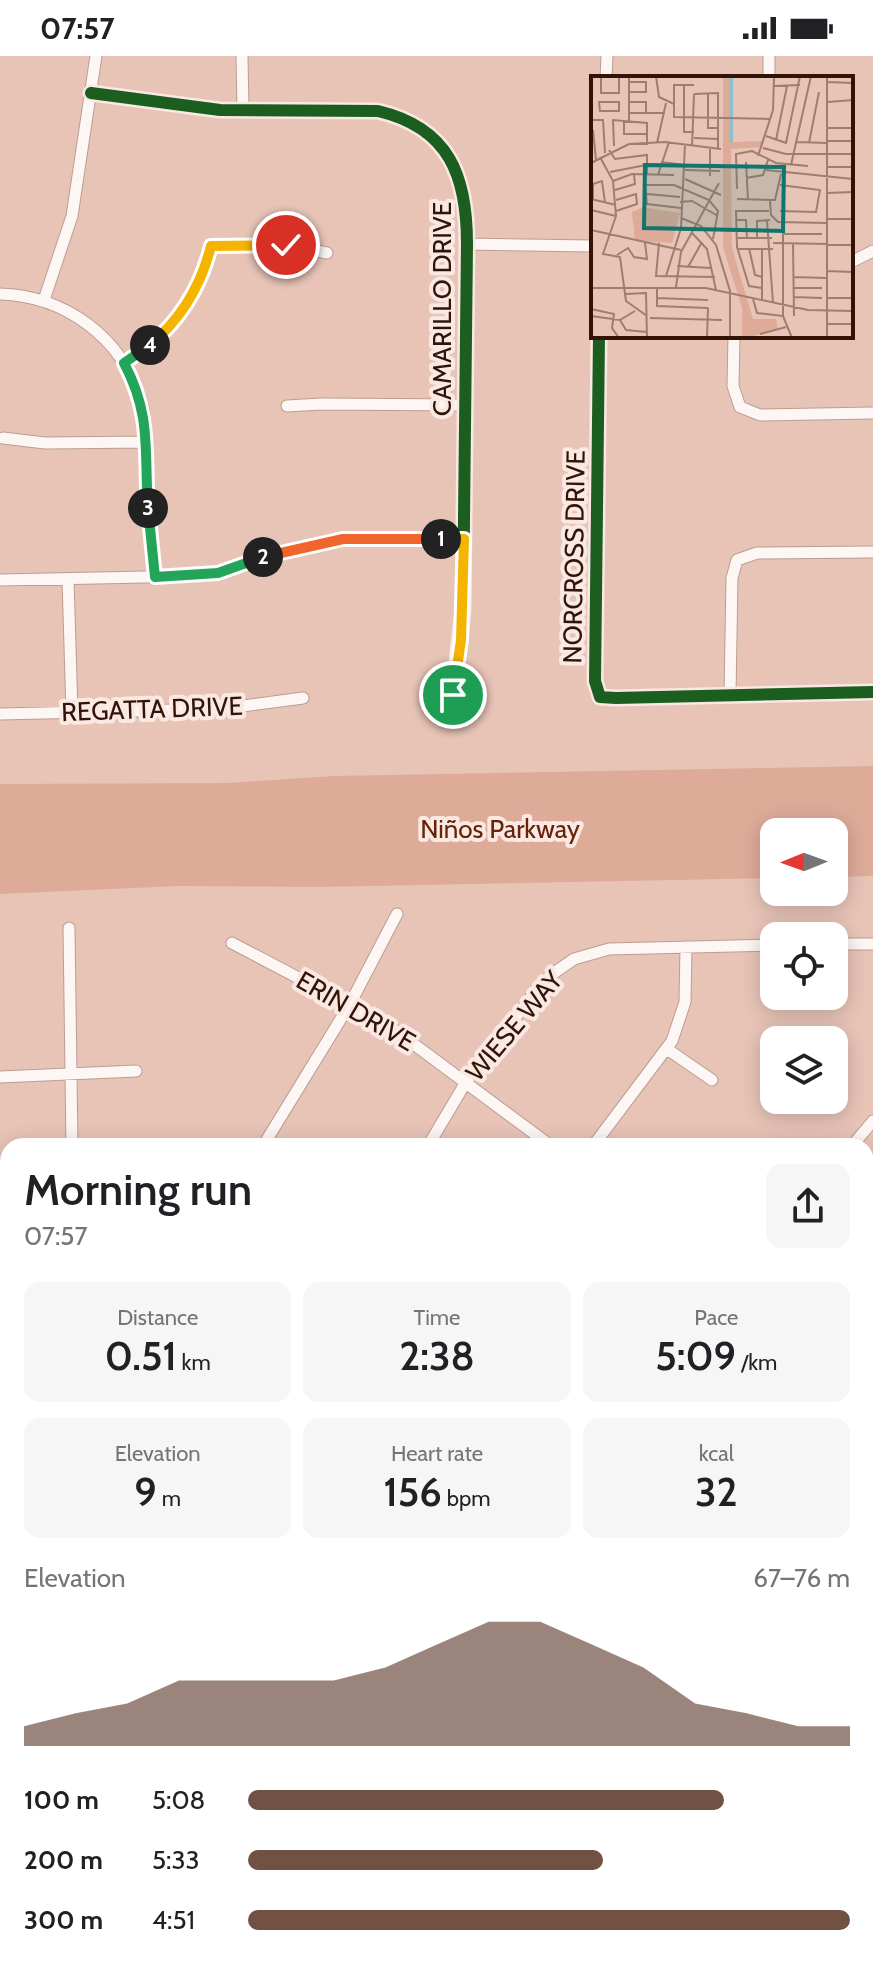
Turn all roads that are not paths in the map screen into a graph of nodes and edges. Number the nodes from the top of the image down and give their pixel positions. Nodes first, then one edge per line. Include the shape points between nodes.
1 (96, 56) edge
2 (242, 56) edge
3 (607, 56) edge
4 (606, 76) edge
5 (91, 93) junction
6 (243, 111) junction
7 (467, 244) junction
8 (591, 246) edge
9 (873, 251) edge
10 (327, 253) dead end
11 (853, 261) edge
12 (0, 294) edge
13 (44, 300) junction
14 (599, 338) edge
15 (734, 338) edge
16 (124, 363) junction
17 (465, 405) junction
18 (287, 406) dead end
19 (873, 413) edge
20 (3, 438) dead end
21 (147, 442) junction
22 (464, 539) junction
23 (873, 552) edge
24 (155, 577) junction
25 (68, 579) junction
26 (0, 580) edge
27 (873, 692) edge
28 (453, 695) dead end
29 (730, 695) junction
30 (303, 698) dead end
31 (72, 713) junction
32 (0, 714) edge
33 (397, 914) dead end
34 (69, 928) dead end
35 (232, 943) dead end
36 (848, 944) edge
37 (873, 944) edge
38 (760, 945) edge
39 (686, 947) junction
40 (350, 1004) junction
41 (667, 1049) junction
42 (136, 1071) dead end
43 (70, 1075) junction
44 (0, 1077) edge
45 (712, 1080) dead end
46 (466, 1082) junction
47 (873, 1121) edge
48 (72, 1138) edge
49 (268, 1138) edge
50 (433, 1138) edge
51 (540, 1138) edge
52 (599, 1138) edge
53 (859, 1138) edge
54 (0, 1943) edge
55 (0, 1953) edge

1 - 5 street
2 - 6 street
3 - 4 street
5 - 6 street, CAMARILLO DRIVE
5 - 13 street via 72,216
6 - 7 street, CAMARILLO DRIVE via 359,109 414,124 443,149 458,173 467,210
7 - 8 street
7 - 17 street, CAMARILLO DRIVE
9 - 11 street
10 - 16 street via 286,245 211,246 182,311 152,344
12 - 13 street
13 - 16 street via 83,320
14 - 29 street, NORCROSS DRIVE via 597,689 600,697 616,698
15 - 19 street via 733,386 740,407 760,415
16 - 21 street via 141,402
17 - 18 street
17 - 22 street, CAMARILLO DRIVE
20 - 21 street
21 - 24 street
22 - 24 street via 343,539 218,573
22 - 28 street, CAMARILLO DRIVE via 461,640
23 - 29 street via 757,553 737,560 732,578
24 - 25 street
25 - 26 street
25 - 31 street
27 - 29 street, NORCROSS DRIVE
30 - 31 street, REGATTA DRIVE via 220,709
31 - 32 street, REGATTA DRIVE
33 - 40 street
34 - 43 street
35 - 40 street, ERIN DRIVE
36 - 37 street
38 - 39 street, WIESE WAY
39 - 41 street via 685,1002
39 - 46 street, WIESE WAY via 609,949 558,969
40 - 46 street, ERIN DRIVE
40 - 49 street
41 - 45 street
41 - 52 street
42 - 43 street
43 - 44 street
43 - 48 street
46 - 50 street, WIESE WAY
46 - 51 street, ERIN DRIVE
47 - 53 street
54 - 55 street

